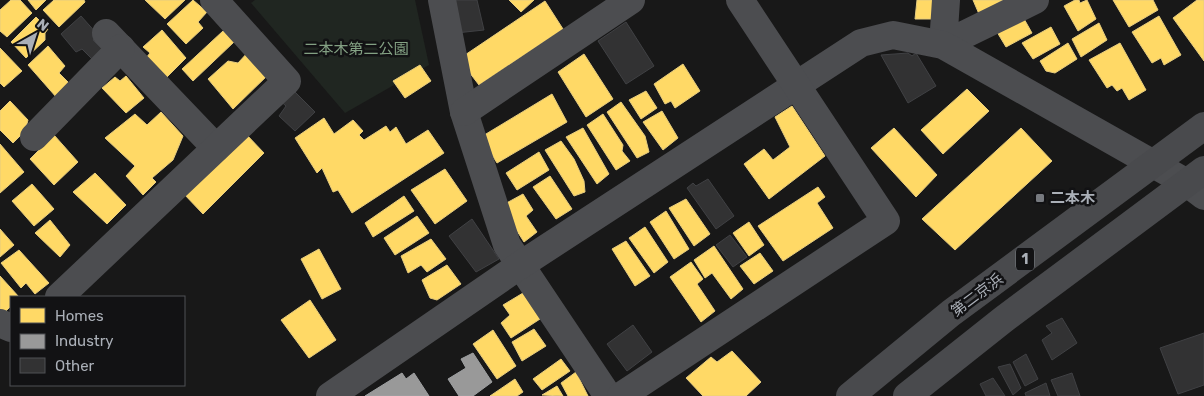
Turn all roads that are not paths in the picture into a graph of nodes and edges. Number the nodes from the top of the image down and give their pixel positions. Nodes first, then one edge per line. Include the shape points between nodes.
1 (214, 0) edge
2 (442, 0) edge
3 (632, 0) edge
4 (740, 0) edge
5 (946, 0) edge
6 (1034, 0) edge
7 (943, 45) junction
8 (796, 85) junction
9 (464, 112) junction
10 (1204, 126) edge
11 (34, 137) dead end
12 (216, 148) junction
13 (1153, 164) junction
14 (1198, 183) edge
15 (519, 266) junction
16 (60, 296) edge
17 (330, 396) edge
18 (608, 396) edge
19 (621, 396) edge
20 (850, 396) edge
21 (907, 396) edge

1 - 12 street via 287,81
2 - 9 street
3 - 9 street
4 - 8 street
5 - 7 street
6 - 7 street
7 - 8 street via 893,35 861,43
7 - 13 street
8 - 15 street
8 - 19 street via 886,221
9 - 15 street via 507,244
10 - 13 highway, 第二京浜 / 1
11 - 12 street via 113,41
12 - 16 street
13 - 14 street
13 - 20 highway, 第二京浜 / 1 via 952,313
14 - 21 highway, 1 via 1011,313
15 - 17 street
15 - 18 street

